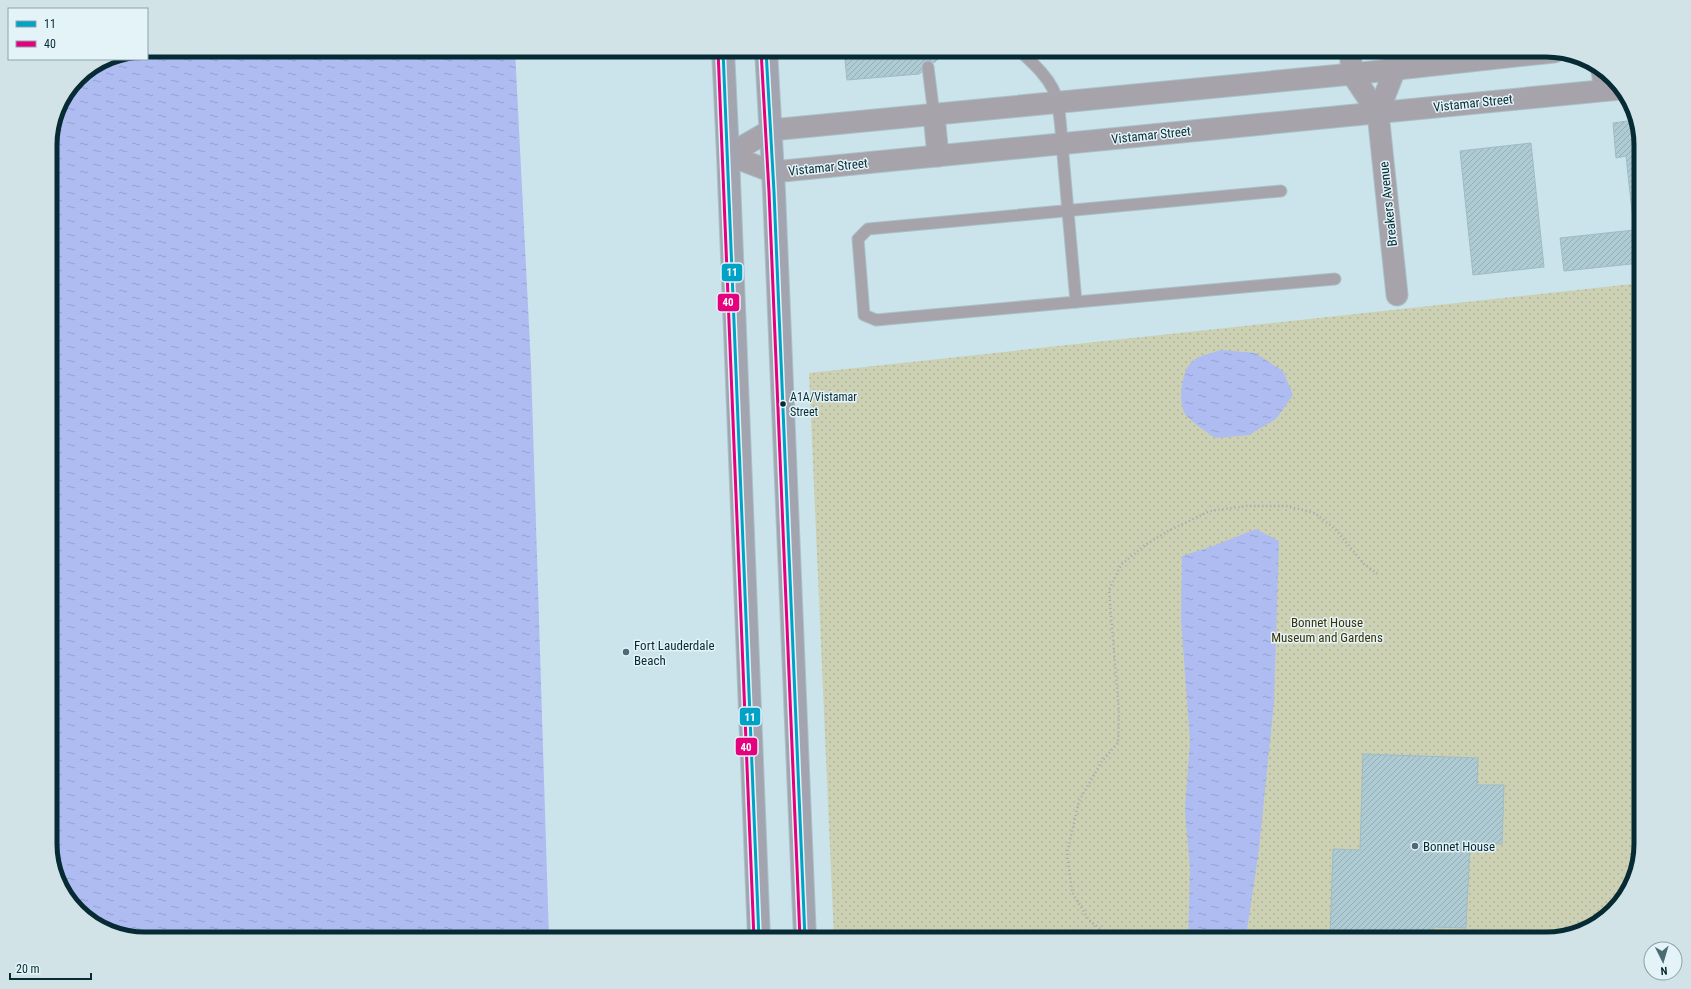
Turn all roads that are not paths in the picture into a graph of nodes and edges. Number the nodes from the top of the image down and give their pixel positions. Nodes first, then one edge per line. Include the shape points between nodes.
1 (723, 57) edge
2 (766, 57) edge
3 (1026, 57) edge
4 (1351, 57) edge
5 (1440, 57) edge
6 (1394, 59) edge
7 (928, 66) dead end
8 (1352, 74) junction
9 (1609, 83) edge
10 (1057, 103) junction
11 (1378, 113) junction
12 (934, 115) junction
13 (771, 130) junction
14 (1062, 144) junction
15 (728, 155) junction
16 (938, 156) junction
17 (773, 172) junction
18 (1281, 191) dead end
19 (1068, 211) junction
20 (1334, 279) dead end
21 (1397, 295) dead end
22 (1076, 302) junction
23 (759, 932) edge
24 (805, 932) edge

1 - 15 main road
2 - 13 main road
3 - 10 lane via 1039,69 1053,90
4 - 8 street, Breakers Avenue
5 - 6 street
6 - 8 street
6 - 11 street, Breakers Avenue
7 - 12 lane
8 - 10 street
8 - 11 street, Breakers Avenue
9 - 11 street, Vistamar Street
10 - 12 street
10 - 14 lane
11 - 14 street, Vistamar Street
11 - 21 street, Breakers Avenue
12 - 13 street
12 - 16 street
13 - 15 street
13 - 17 main road
14 - 16 street, Vistamar Street
14 - 19 lane
15 - 17 street, Vistamar Street
15 - 23 main road
16 - 17 street, Vistamar Street
17 - 24 main road
18 - 19 lane
19 - 22 lane
19 - 22 lane via 868,229 858,239 864,314 876,320
20 - 22 lane

